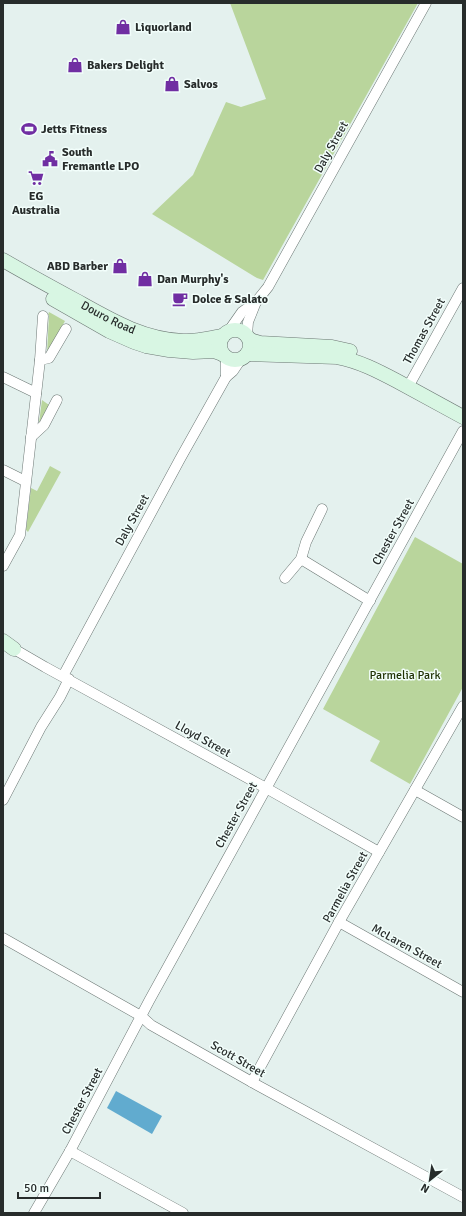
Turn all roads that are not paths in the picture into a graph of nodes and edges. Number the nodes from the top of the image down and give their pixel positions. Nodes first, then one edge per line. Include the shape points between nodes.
1 (426, 3) edge
2 (3, 260) edge
3 (3, 271) edge
4 (463, 288) edge
5 (256, 302) junction
6 (43, 316) dead end
7 (66, 329) dead end
8 (225, 334) junction
9 (246, 347) junction
10 (224, 355) junction
11 (40, 360) junction
12 (3, 377) edge
13 (226, 377) junction
14 (410, 383) junction
15 (36, 393) junction
16 (57, 400) dead end
17 (463, 407) edge
18 (463, 417) edge
19 (463, 431) edge
20 (31, 437) junction
21 (3, 470) edge
22 (25, 481) junction
23 (322, 509) dead end
24 (301, 559) junction
25 (3, 566) edge
26 (285, 578) dead end
27 (370, 601) junction
28 (7, 645) edge
29 (66, 678) junction
30 (463, 706) edge
31 (266, 788) junction
32 (415, 790) junction
33 (3, 800) edge
34 (463, 817) edge
35 (379, 852) junction
36 (339, 922) junction
37 (3, 938) edge
38 (463, 992) edge
39 (140, 1016) junction
40 (252, 1082) junction
41 (70, 1152) junction
42 (463, 1197) edge
43 (34, 1213) edge
44 (184, 1213) edge

1 - 5 street, Daly Street via 272,281
2 - 8 street, Douro Road via 116,323 139,333 184,342
3 - 10 street, Douro Road via 109,331 134,342 169,350 214,351
4 - 14 street, Thomas Street
5 - 8 street, Daly Street via 242,312
5 - 9 street, Daly Street via 248,322
6 - 11 street
7 - 11 street via 49,358
8 - 9 street via 238,330
8 - 10 street via 220,345
9 - 10 street via 231,360
9 - 13 street, Daly Street via 233,371
9 - 14 street via 260,343 332,347 352,351 368,356
10 - 13 street, Daly Street
11 - 15 street
12 - 15 street
13 - 29 street, Daly Street via 180,459
14 - 17 street
14 - 18 street
15 - 20 street
16 - 20 street via 44,426
19 - 27 street, Chester Street
20 - 22 street
21 - 22 street
22 - 25 street via 20,535
23 - 24 street
24 - 26 street
24 - 27 street
27 - 31 street, Chester Street
28 - 29 street, Lloyd Street
29 - 31 street, Lloyd Street
29 - 33 street, Daly Street via 60,697 41,727
30 - 32 street, Parmelia Street
31 - 35 street, Lloyd Street
31 - 39 street, Chester Street
32 - 34 street
32 - 35 street, Parmelia Street
35 - 36 street, Parmelia Street
36 - 38 street, McLaren Street
36 - 40 street, Parmelia Street
37 - 39 street, Scott Street
39 - 40 street, Scott Street via 151,1025
39 - 41 street, Chester Street
40 - 42 street, Scott Street
41 - 43 street, Chester Street
41 - 44 street

